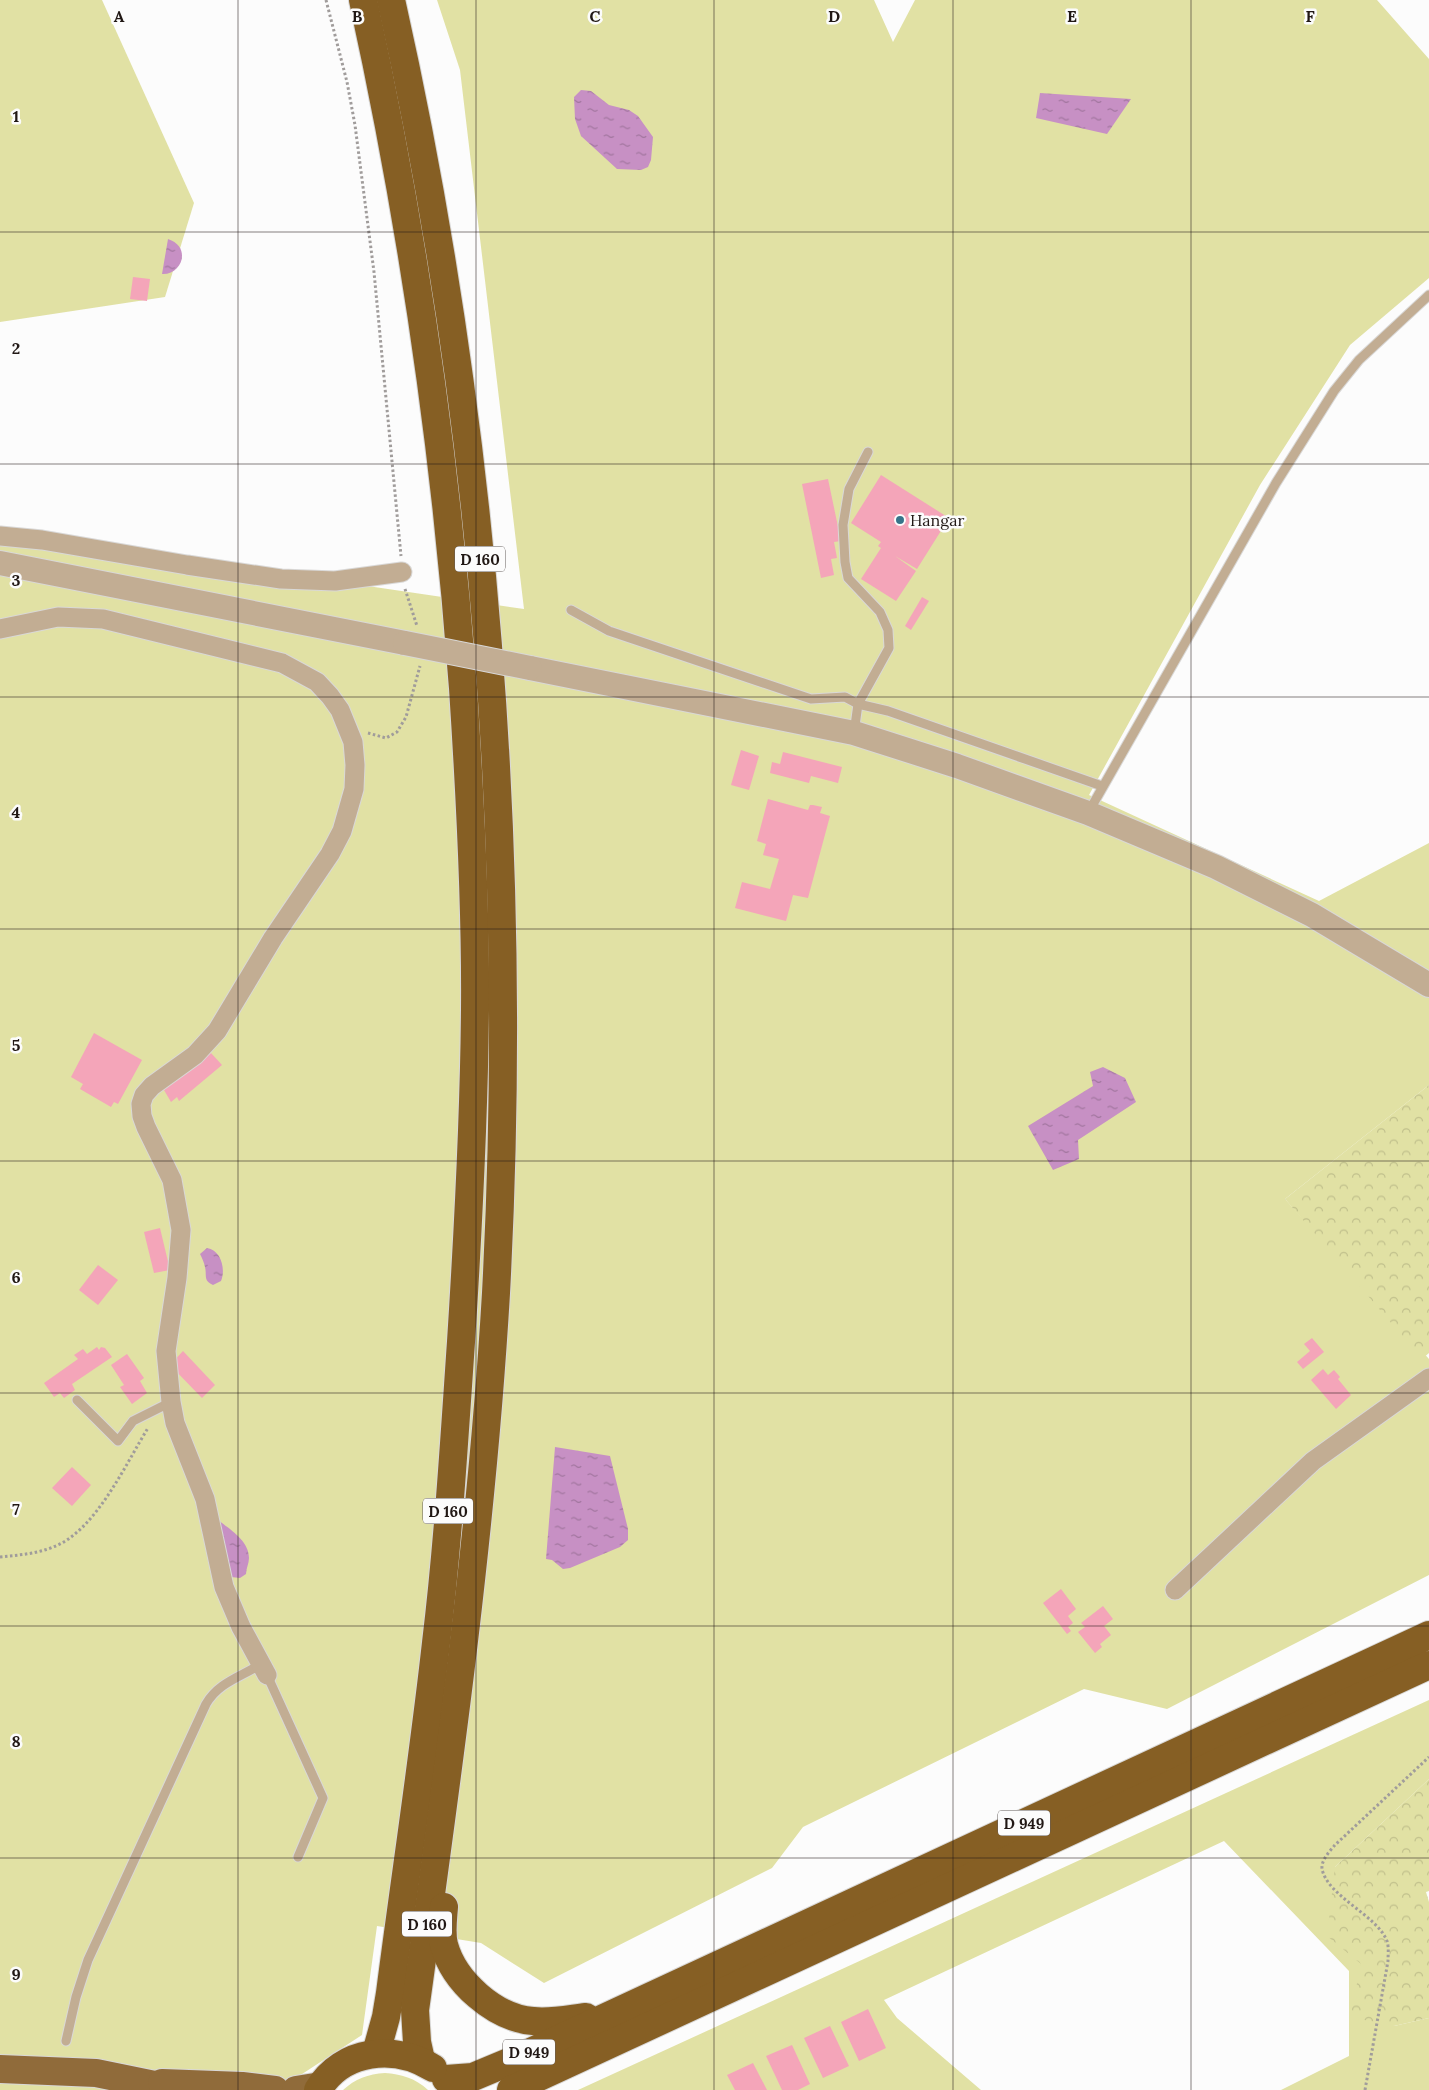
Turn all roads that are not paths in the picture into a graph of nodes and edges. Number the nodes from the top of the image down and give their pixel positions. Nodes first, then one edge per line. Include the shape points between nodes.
1 (363, 0) edge
2 (392, 0) edge
3 (1429, 295) edge
4 (868, 452) dead end
5 (0, 536) edge
6 (0, 563) edge
7 (402, 572) road end
8 (571, 610) dead end
9 (0, 628) edge
10 (858, 704) junction
11 (854, 733) junction
12 (1102, 786) junction
13 (1088, 814) junction
14 (1429, 985) edge
15 (1429, 1378) edge
16 (77, 1400) dead end
17 (171, 1402) junction
18 (1175, 1590) dead end
19 (1429, 1635) edge
20 (1429, 1665) edge
21 (264, 1669) junction
22 (445, 1787) junction
23 (298, 1857) dead end
24 (610, 2014) junction
25 (66, 2041) dead end
26 (376, 2053) junction
27 (421, 2060) junction
28 (0, 2069) edge
29 (145, 2082) junction
30 (450, 2085) edge
31 (312, 2089) edge
32 (179, 2090) edge
33 (275, 2090) edge
34 (511, 2090) edge

1 - 26 highway, D 160 via 407,222 439,438 465,714 475,964 468,1229 437,1641 390,1993
2 - 22 highway, D 160 via 436,227 466,433 488,644 502,922 502,1125 496,1291 476,1540
3 - 12 lane via 1359,360 1334,392 1276,483
4 - 10 lane via 849,489 843,525 845,562 848,578 880,612 888,630 890,648
5 - 7 street via 281,579 359,580
6 - 11 street, bridge via 412,636 530,668
8 - 10 lane via 609,631 811,699 845,697
9 - 17 street via 58,617 103,619 282,663 317,682 340,710 353,742 354,789 342,831 330,854 216,1031 195,1055 152,1086 141,1104 146,1127 172,1180 181,1230 166,1351
10 - 11 lane
10 - 12 lane via 888,711
11 - 13 street via 957,766
12 - 13 lane
13 - 14 street via 1216,866 1312,915
15 - 18 street via 1313,1461
16 - 17 lane via 118,1441 133,1421
17 - 21 street via 175,1423 205,1499 224,1587
19 - 24 highway, D 949
20 - 34 highway, D 949
21 - 23 lane via 323,1798
21 - 25 lane via 225,1682 206,1704 88,1960
22 - 24 highway via 442,1935 450,1961 460,1976 487,2003 531,2021
22 - 27 highway, D 160 via 416,2010
24 - 30 highway, D 949
26 - 27 highway via 407,2055
26 - 31 highway via 355,2058
27 - 30 highway
28 - 29 main road via 96,2074
29 - 32 main road
29 - 33 main road

